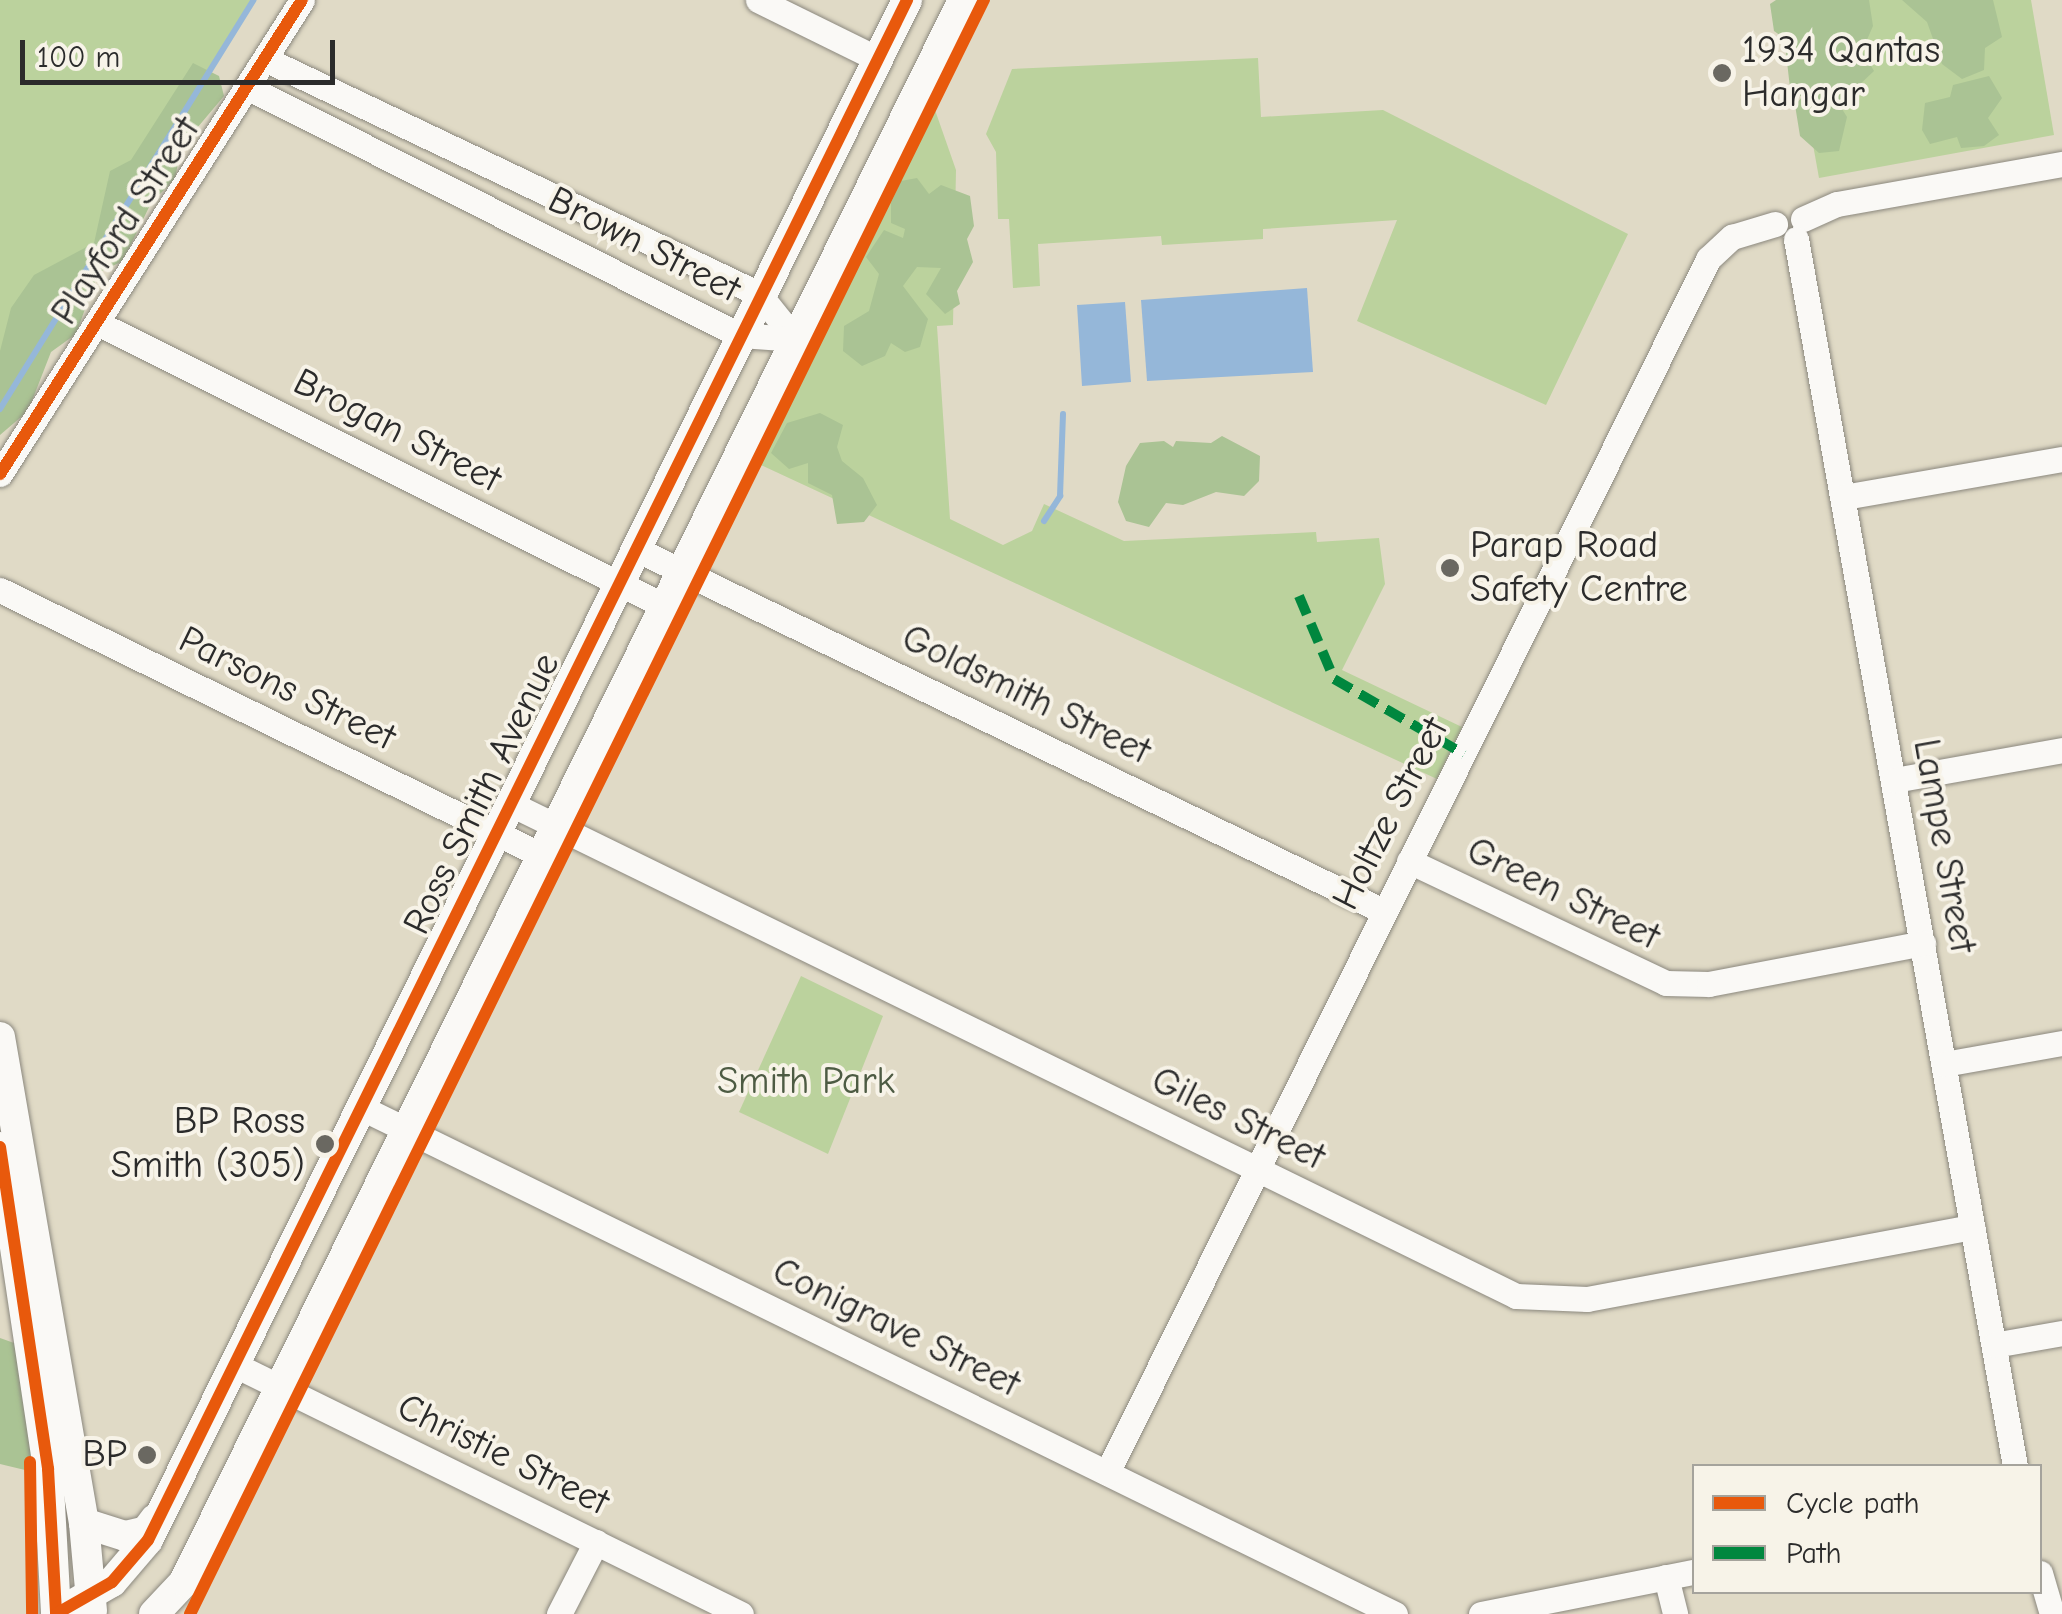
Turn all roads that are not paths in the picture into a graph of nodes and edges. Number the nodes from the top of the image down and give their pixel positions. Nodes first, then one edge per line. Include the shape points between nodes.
1 (302, 0) edge
2 (758, 0) edge
3 (907, 0) edge
4 (963, 0) edge
5 (265, 58) junction
6 (878, 59) junction
7 (248, 87) junction
8 (2062, 164) edge
9 (1791, 228) junction
10 (759, 294) junction
11 (97, 323) junction
12 (739, 335) junction
13 (795, 339) junction
14 (2062, 459) edge
15 (0, 474) edge
16 (1844, 497) junction
17 (634, 548) junction
18 (682, 569) junction
19 (617, 583) junction
20 (0, 590) edge
21 (664, 606) junction
22 (2062, 750) edge
23 (1894, 780) junction
24 (511, 804) junction
25 (556, 825) junction
26 (497, 833) junction
27 (540, 855) junction
28 (1410, 860) junction
29 (1383, 911) junction
30 (1923, 943) junction
31 (0, 1036) edge
32 (2062, 1043) edge
33 (1944, 1064) junction
34 (364, 1109) junction
35 (406, 1129) junction
36 (0, 1147) edge
37 (1256, 1170) junction
38 (1972, 1227) junction
39 (32, 1296) junction
40 (2062, 1333) edge
41 (1994, 1345) junction
42 (233, 1364) junction
43 (280, 1387) junction
44 (2015, 1464) edge
45 (1107, 1473) junction
46 (158, 1512) junction
47 (84, 1522) junction
48 (596, 1542) junction
49 (1692, 1572) edge
50 (1666, 1578) junction
51 (2042, 1580) edge
52 (184, 1582) junction
53 (92, 1606) edge
54 (56, 1614) edge
55 (154, 1614) edge
56 (170, 1614) edge
57 (559, 1614) edge
58 (741, 1614) edge
59 (1395, 1614) edge
60 (1481, 1614) edge
61 (1674, 1614) edge
62 (2052, 1614) edge

1 - 5 street, Playford Street
2 - 6 street
3 - 6 street, Ross Smith Avenue
4 - 13 street, Ross Smith Avenue
5 - 7 street, Playford Street
5 - 10 street, Brown Street
6 - 10 street, Ross Smith Avenue
7 - 11 street, Playford Street
7 - 12 street, Brown Street
8 - 9 street, Holtze Street via 1836,204
9 - 16 street, Lampe Street
9 - 28 street, Holtze Street via 1732,237 1708,259
10 - 12 street, Ross Smith Avenue
10 - 13 street, Brown Street
11 - 15 street, Playford Street
11 - 19 street, Brogan Street
12 - 13 street, Brown Street
12 - 17 street, Ross Smith Avenue
13 - 18 street, Ross Smith Avenue
14 - 16 street
16 - 23 street, Lampe Street
17 - 18 street, Goldsmith Street
17 - 19 street, Ross Smith Avenue
18 - 21 street, Ross Smith Avenue
18 - 29 street, Goldsmith Street
19 - 21 street, Brogan Street
19 - 24 street, Ross Smith Avenue
20 - 26 street, Parsons Street
21 - 25 street, Ross Smith Avenue
22 - 23 street
23 - 30 street, Lampe Street
24 - 25 street, Giles Street
24 - 26 street, Ross Smith Avenue
25 - 27 street, Ross Smith Avenue
25 - 37 street, Giles Street
26 - 27 street, Parsons Street
26 - 34 street, Ross Smith Avenue
27 - 35 street, Ross Smith Avenue
28 - 29 street, Holtze Street
28 - 30 street, Green Street via 1666,983 1709,984
29 - 37 street, Holtze Street
30 - 33 street, Lampe Street
31 - 39 street, Ross Smith Avenue
32 - 33 street
33 - 38 street, Lampe Street
34 - 35 street, Conigrave Street
34 - 42 street, Ross Smith Avenue
35 - 43 street, Ross Smith Avenue
35 - 45 street, Conigrave Street
36 - 39 street, Ross Smith Avenue
37 - 38 street, Giles Street via 1493,1286 1553,1302
37 - 45 street, Holtze Street
38 - 41 street, Lampe Street
39 - 47 street, Ross Smith Avenue
39 - 54 street, Ross Smith Avenue
40 - 41 street
41 - 44 street, Lampe Street
42 - 43 street, Christie Street
42 - 46 street, Ross Smith Avenue
43 - 48 street, Christie Street
43 - 52 street, Ross Smith Avenue
45 - 59 street, Conigrave Street
46 - 47 street via 148,1529 132,1536
46 - 53 street, Ross Smith Avenue via 141,1550
47 - 53 street, Ross Smith Avenue
48 - 57 street
48 - 58 street, Christie Street
49 - 50 street
50 - 60 street
50 - 61 street
51 - 62 street
52 - 55 street, Ross Smith Avenue
52 - 56 street
53 - 54 street, Ross Smith Avenue

